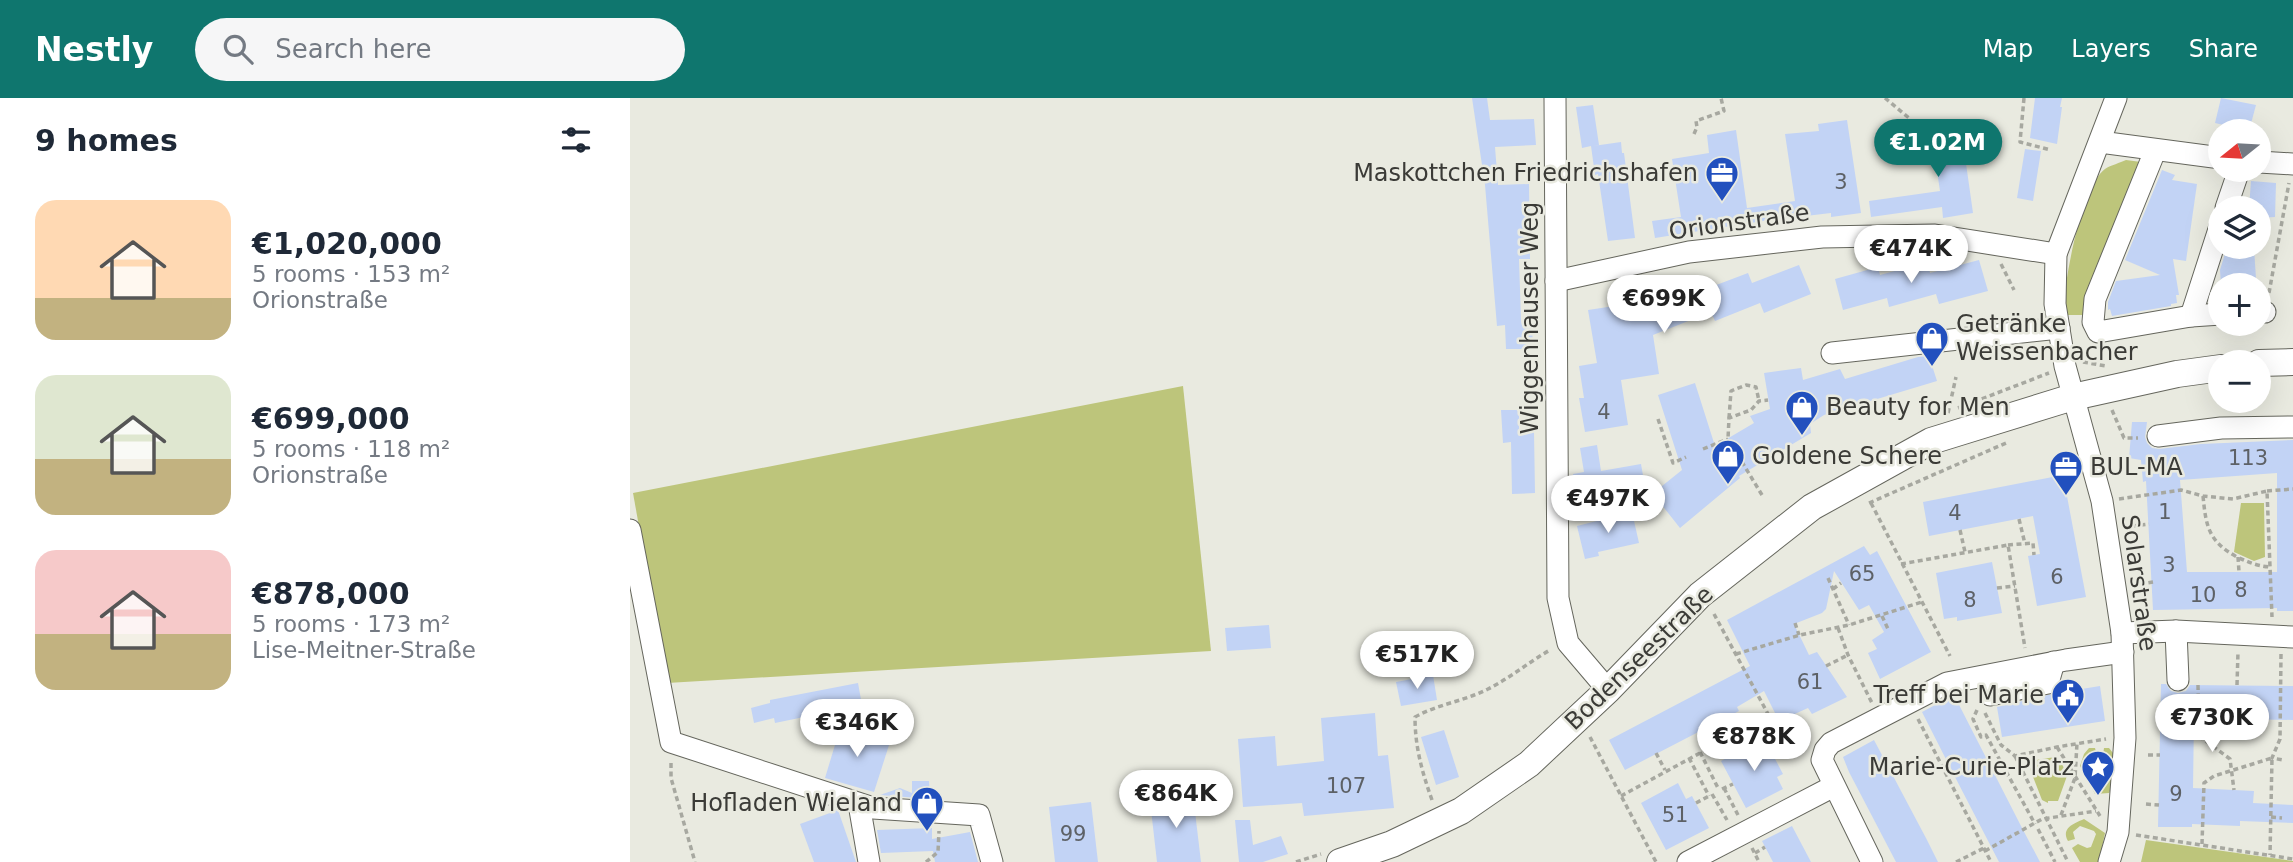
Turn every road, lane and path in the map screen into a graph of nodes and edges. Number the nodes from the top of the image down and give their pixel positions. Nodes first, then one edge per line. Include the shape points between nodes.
1 (1555, 98) edge
2 (1721, 98) edge
3 (1885, 98) edge
4 (2024, 98) edge
5 (2116, 98) edge
6 (1919, 128) dead end
7 (1694, 134) dead end
8 (2100, 142) junction
9 (2052, 150) dead end
10 (2155, 151) junction
11 (2208, 157) edge
12 (2272, 163) edge
13 (2293, 164) edge
14 (2056, 254) junction
15 (2209, 259) edge
16 (2270, 273) edge
17 (1556, 281) junction
18 (2208, 315) edge
19 (2191, 316) junction
20 (2059, 328) junction
21 (1832, 353) dead end
22 (2293, 362) edge
23 (2271, 363) edge
24 (2208, 370) edge
25 (1956, 377) dead end
26 (2073, 397) junction
27 (1768, 400) dead end
28 (1759, 401) junction
29 (2111, 409) dead end
30 (1948, 414) dead end
31 (1729, 418) junction
32 (1658, 419) dead end
33 (2293, 427) edge
34 (2158, 436) joint
35 (1728, 439) junction
36 (2014, 440) dead end
37 (1703, 449) dead end
38 (1686, 457) dead end
39 (2293, 489) edge
40 (2267, 491) junction
41 (1762, 495) dead end
42 (2203, 496) junction
43 (2110, 500) dead end
44 (1871, 503) junction
45 (2269, 506) junction
46 (2277, 507) dead end
47 (1858, 508) dead end
48 (2019, 519) dead end
49 (2150, 524) dead end
50 (2132, 526) dead end
51 (630, 530) edge
52 (1960, 530) dead end
53 (2269, 541) junction
54 (2277, 541) dead end
55 (2025, 544) junction
56 (2008, 545) junction
57 (1965, 552) junction
58 (2034, 555) dead end
59 (2238, 557) junction
60 (1901, 564) junction
61 (2270, 567) junction
62 (2239, 572) dead end
63 (1828, 578) dead end
64 (2153, 582) dead end
65 (1841, 583) dead end
66 (2140, 584) dead end
67 (2015, 586) junction
68 (1997, 588) dead end
69 (1833, 589) junction
70 (2271, 590) junction
71 (2277, 590) dead end
72 (1922, 602) junction
73 (1710, 606) dead end
74 (1882, 615) junction
75 (1795, 624) dead end
76 (1849, 625) junction
77 (1838, 628) junction
78 (1888, 629) dead end
79 (2176, 631) junction
80 (1800, 635) junction
81 (2239, 635) junction
82 (2282, 637) edge
83 (2123, 642) junction
84 (1569, 643) junction
85 (1736, 654) junction
86 (1849, 655) junction
87 (1950, 656) dead end
88 (2054, 662) junction
89 (1826, 666) dead end
90 (2028, 667) junction
91 (2188, 681) joint
92 (2237, 685) dead end
93 (1608, 690) junction
94 (1990, 695) dead end
95 (1909, 702) junction
96 (1879, 718) junction
97 (1713, 724) dead end
98 (1587, 732) dead end
99 (1766, 737) dead end
100 (1781, 738) dead end
101 (2125, 738) junction
102 (1723, 740) junction
103 (671, 742) junction
104 (2077, 743) junction
105 (2057, 747) junction
106 (1700, 752) junction
107 (1656, 753) dead end
108 (2148, 755) dead end
109 (2160, 755) dead end
110 (2015, 757) junction
111 (1689, 758) junction
112 (2272, 758) junction
113 (2283, 760) dead end
114 (1665, 770) junction
115 (2231, 770) junction
116 (1954, 775) dead end
117 (1948, 778) junction
118 (2075, 778) junction
119 (1733, 784) dead end
120 (1834, 786) junction
121 (1722, 789) junction
122 (2234, 790) dead end
123 (1710, 795) junction
124 (1621, 796) junction
125 (1696, 803) dead end
126 (859, 804) junction
127 (2146, 804) dead end
128 (2158, 805) dead end
129 (2096, 811) junction
130 (939, 812) junction
131 (2060, 815) junction
132 (2271, 817) junction
133 (2047, 818) junction
134 (2282, 818) dead end
135 (1437, 822) junction
136 (2035, 824) junction
137 (1738, 828) junction
138 (2038, 829) dead end
139 (2118, 832) junction
140 (2143, 836) dead end
141 (2057, 839) junction
142 (2202, 844) junction
143 (2046, 845) junction
144 (1765, 847) dead end
145 (1984, 849) junction
146 (1754, 853) dead end
147 (2270, 855) junction
148 (2293, 859) edge
149 (695, 862) edge
150 (869, 862) edge
151 (926, 862) edge
152 (992, 862) edge
153 (1340, 862) edge
154 (1656, 862) edge
155 (1688, 862) edge
156 (1872, 862) edge
157 (1956, 862) edge
158 (1991, 862) edge
159 (2054, 862) edge
160 (2068, 862) edge
161 (2109, 862) edge

1 - 17 street, Wiggenhauser Weg
2 - 7 path via 1724,111 1696,121
3 - 6 path
4 - 9 path via 2020,142
5 - 8 street
8 - 10 street
8 - 14 street
10 - 11 street
10 - 19 street via 2095,299 2093,322 2098,332
12 - 13 street
13 - 16 path
14 - 17 street, Orionstraße via 1935,235 1822,237 1689,252
14 - 20 street, Solarstraße
15 - 19 street
17 - 84 street, Wiggenhauser Weg via 1558,598
18 - 19 street
20 - 21 street
20 - 26 street, Solarstraße
22 - 23 main road
24 - 26 main road, Bodenseestraße
25 - 30 path
26 - 83 street, Solarstraße via 2102,501
26 - 93 main road, Bodenseestraße via 1931,441 1812,507 1700,595
27 - 28 path
28 - 31 path via 1753,412
28 - 31 path via 1756,387 1746,385 1731,391
29 - 34 path via 2124,438
31 - 35 path
32 - 38 path via 1672,463
33 - 34 street via 2221,428
35 - 37 path
35 - 41 path
36 - 44 path
39 - 40 path
40 - 42 path via 2233,499
40 - 45 path
42 - 43 path via 2181,490
42 - 59 path via 2206,522 2215,542
44 - 47 path
44 - 60 path
45 - 46 path
45 - 53 path
48 - 55 path
49 - 50 path
51 - 103 street
52 - 57 path
53 - 54 path
53 - 61 path
55 - 56 path
55 - 58 path via 2034,543
56 - 57 path
56 - 67 path
57 - 60 path
59 - 61 path
59 - 62 path
60 - 72 path
61 - 70 path
63 - 69 path
64 - 66 path
65 - 69 path
67 - 68 path
67 - 90 path
69 - 76 path
70 - 71 path
70 - 82 path
72 - 74 path
72 - 87 path
73 - 85 path
74 - 76 path
74 - 78 path
75 - 80 path
76 - 77 path
77 - 80 path
77 - 86 path
79 - 81 street
79 - 83 street
79 - 91 street
80 - 85 path
81 - 82 street
81 - 92 path
82 - 112 path via 2280,739
83 - 88 street
83 - 101 street, Solarstraße
84 - 93 street, Wiggenhauser Weg
84 - 135 path via 1491,688 1415,717 1420,769
85 - 100 path
86 - 89 path
86 - 96 path
88 - 90 street
88 - 94 street via 2048,683
90 - 95 street via 1947,683
91 - 115 path via 2197,706 2199,736 2230,760
93 - 135 main road, Bodenseestraße via 1530,764
95 - 96 street
95 - 117 path
96 - 120 street via 1825,750 1822,760
97 - 102 path
98 - 124 path
99 - 102 path via 1758,722
101 - 104 path
101 - 139 street, Solarstraße
102 - 106 path
103 - 126 street
103 - 149 path via 671,778
104 - 105 path
104 - 118 path
105 - 110 path
105 - 118 path
106 - 111 path
106 - 121 path
107 - 114 path
108 - 109 path
110 - 133 path
110 - 136 path via 2001,746 1979,703 1973,719 1981,737 1986,734
111 - 114 path
111 - 123 path
112 - 113 path
112 - 115 path
112 - 132 path
114 - 124 path
115 - 122 path
115 - 142 path via 2204,783
116 - 117 path
117 - 145 path
118 - 129 path
118 - 131 path
119 - 121 path
120 - 137 street
120 - 156 street
121 - 123 path
121 - 137 path
123 - 125 path
123 - 137 path
124 - 154 path
126 - 130 street
126 - 150 street
127 - 128 path
129 - 131 path
129 - 139 path
130 - 151 path via 938,852
130 - 152 street via 979,815
131 - 133 path
132 - 134 path
132 - 147 path
133 - 136 path
133 - 141 path
135 - 153 main road, Bodenseestraße
136 - 145 path
137 - 155 street
138 - 143 path
139 - 161 street, Solarstraße
140 - 142 path
141 - 143 path
141 - 160 path
142 - 147 path
143 - 159 path
144 - 146 path
145 - 157 path
145 - 158 path
147 - 148 path

